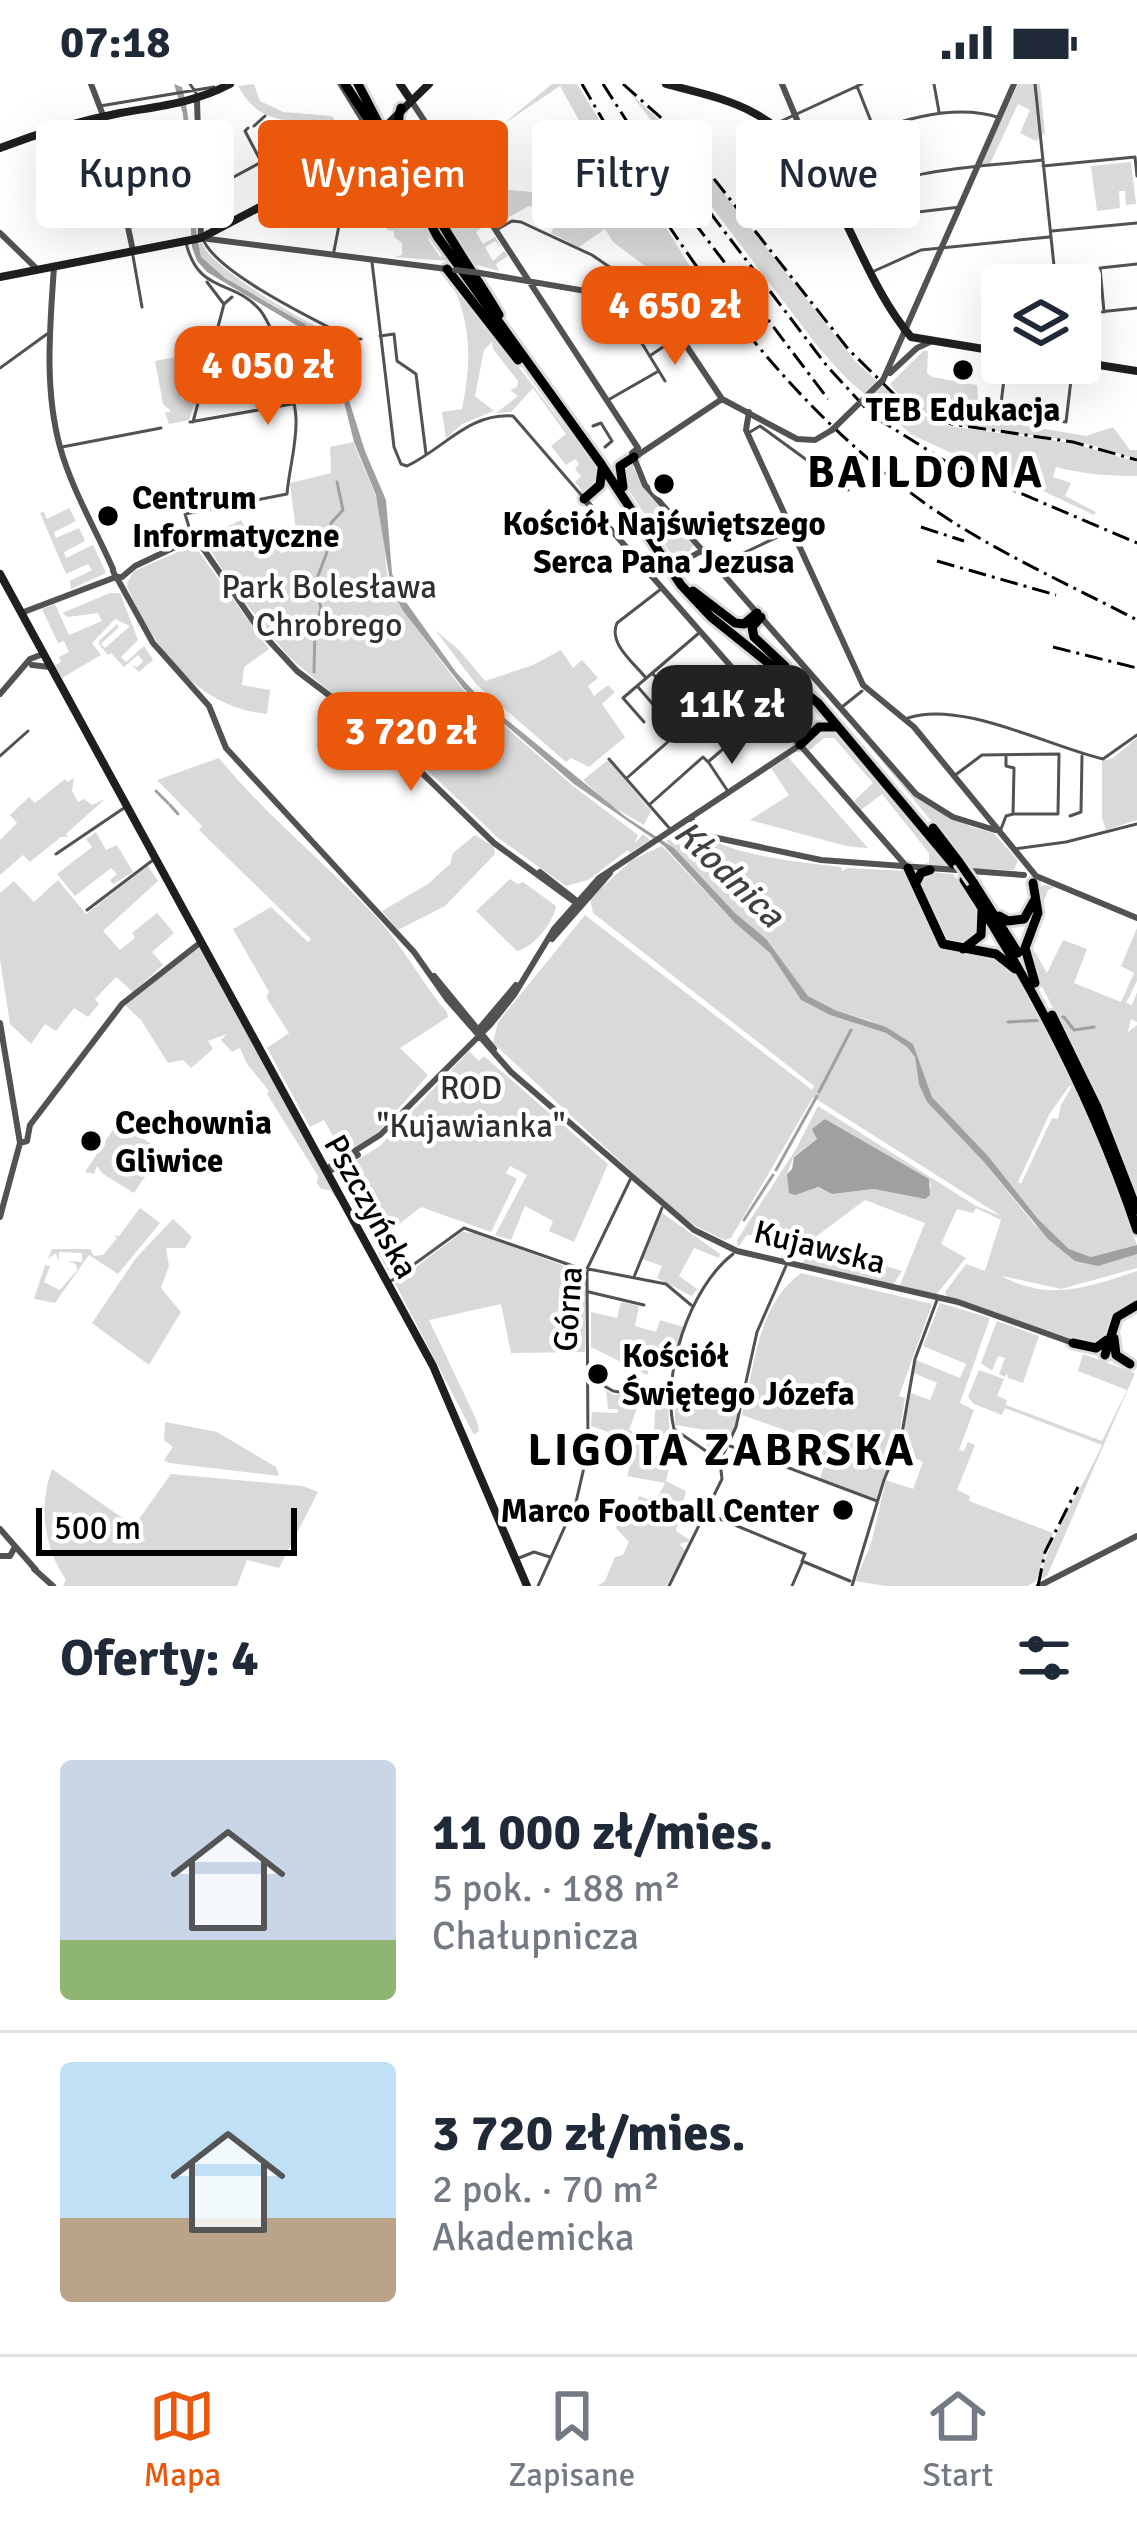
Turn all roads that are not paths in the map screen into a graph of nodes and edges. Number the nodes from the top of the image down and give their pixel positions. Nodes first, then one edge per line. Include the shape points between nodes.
1 (91, 84) edge
2 (190, 84) edge
3 (229, 84) edge
4 (342, 84) edge
5 (361, 84) edge
6 (400, 84) edge
7 (429, 84) edge
8 (666, 84) edge
9 (782, 84) edge
10 (934, 84) edge
11 (1035, 84) edge
12 (1014, 85) edge
13 (855, 86) edge
14 (193, 96) junction
15 (174, 99) junction
16 (98, 104) junction
17 (406, 104) junction
18 (939, 114) junction
19 (795, 115) junction
20 (265, 116) dead end
21 (104, 117) junction
22 (1001, 118) junction
23 (89, 120) edge
24 (92, 120) edge
25 (194, 120) edge
26 (260, 120) edge
27 (361, 120) edge
28 (368, 120) edge
29 (377, 120) edge
30 (392, 120) edge
31 (398, 120) edge
32 (420, 120) edge
33 (765, 120) edge
34 (784, 120) edge
35 (797, 120) edge
36 (872, 120) edge
37 (916, 120) edge
38 (258, 122) edge
39 (36, 137) edge
40 (1, 147) edge
41 (258, 154) edge
42 (1043, 163) junction
43 (980, 167) junction
44 (920, 175) edge
45 (1137, 176) edge
46 (962, 207) junction
47 (920, 212) edge
48 (1137, 223) edge
49 (203, 228) edge
50 (222, 228) edge
51 (226, 228) edge
52 (337, 228) edge
53 (433, 228) edge
54 (446, 228) edge
55 (847, 228) edge
56 (497, 230) joint
57 (0, 233) edge
58 (1050, 234) junction
59 (206, 236) junction
60 (188, 241) junction
61 (223, 242) junction
62 (944, 248) junction
63 (133, 251) junction
64 (211, 254) junction
65 (334, 255) junction
66 (375, 260) junction
67 (518, 264) junction
68 (1054, 264) edge
69 (1137, 264) edge
70 (54, 267) junction
71 (38, 270) junction
72 (455, 273) junction
73 (872, 273) junction
74 (0, 277) edge
75 (201, 277) junction
76 (506, 277) junction
77 (529, 280) junction
78 (240, 297) junction
79 (632, 298) junction
80 (224, 304) junction
81 (142, 307) dead end
82 (1137, 308) edge
83 (1101, 311) edge
84 (1104, 311) junction
85 (912, 318) junction
86 (502, 320) junction
87 (899, 320) junction
88 (909, 335) junction
89 (380, 336) junction
90 (680, 336) junction
91 (51, 337) junction
92 (361, 339) dead end
93 (930, 342) junction
94 (981, 349) edge
95 (913, 351) junction
96 (650, 356) junction
97 (1101, 366) edge
98 (0, 368) edge
99 (1137, 370) edge
100 (658, 371) junction
101 (883, 380) junction
102 (664, 381) dead end
103 (1003, 384) edge
104 (1073, 384) edge
105 (550, 394) junction
106 (722, 399) junction
107 (608, 400) junction
108 (294, 404) junction
109 (749, 412) junction
110 (593, 426) dead end
111 (161, 428) dead end
112 (748, 433) junction
113 (60, 448) junction
114 (602, 455) junction
115 (426, 456) junction
116 (636, 458) junction
117 (600, 485) junction
118 (622, 490) junction
119 (848, 490) dead end
120 (584, 499) junction
121 (790, 532) junction
122 (193, 540) junction
123 (703, 550) junction
124 (716, 566) junction
125 (117, 572) junction
126 (0, 574) edge
127 (655, 580) junction
128 (662, 588) junction
129 (693, 590) junction
130 (21, 613) junction
131 (759, 615) junction
132 (700, 632) junction
133 (34, 638) junction
134 (43, 654) junction
135 (31, 662) junction
136 (785, 666) junction
137 (50, 667) junction
138 (652, 672) junction
139 (646, 677) junction
140 (637, 686) junction
141 (866, 688) junction
142 (806, 692) junction
143 (0, 694) edge
144 (673, 696) dead end
145 (657, 709) dead end
146 (841, 709) junction
147 (769, 710) junction
148 (907, 718) junction
149 (644, 722) dead end
150 (819, 727) junction
151 (28, 731) dead end
152 (679, 732) dead end
153 (1137, 735) edge
154 (800, 745) junction
155 (856, 747) junction
156 (1059, 751) junction
157 (1082, 754) junction
158 (1006, 755) junction
159 (0, 756) edge
160 (609, 759) dead end
161 (707, 762) junction
162 (954, 776) junction
163 (626, 778) junction
164 (730, 794) junction
165 (649, 805) junction
166 (125, 807) junction
167 (1013, 814) junction
168 (1070, 816) dead end
169 (692, 818) junction
170 (1137, 824) edge
171 (998, 831) junction
172 (670, 832) junction
173 (56, 854) dead end
174 (896, 854) junction
175 (1017, 854) junction
176 (154, 859) junction
177 (956, 863) junction
178 (890, 866) junction
179 (908, 868) junction
180 (930, 870) junction
181 (1010, 875) junction
182 (1034, 881) junction
183 (917, 884) junction
184 (576, 901) junction
185 (983, 903) junction
186 (87, 910) dead end
187 (1137, 918) edge
188 (201, 941) junction
189 (963, 950) junction
190 (1034, 988) junction
191 (1045, 1008) junction
192 (0, 1023) edge
193 (470, 1023) junction
194 (477, 1032) junction
195 (20, 1142) junction
196 (326, 1171) junction
197 (632, 1178) junction
198 (663, 1206) junction
199 (1137, 1210) edge
200 (0, 1217) edge
201 (1137, 1230) edge
202 (728, 1250) junction
203 (787, 1265) junction
204 (380, 1269) junction
205 (587, 1269) junction
206 (399, 1273) junction
207 (634, 1277) junction
208 (390, 1288) junction
209 (587, 1292) junction
210 (938, 1298) junction
211 (644, 1305) dead end
212 (691, 1305) junction
213 (1137, 1308) edge
214 (1112, 1337) junction
215 (1073, 1343) junction
216 (1106, 1355) junction
217 (1134, 1365) edge
218 (587, 1376) junction
219 (672, 1389) junction
220 (730, 1446) junction
221 (720, 1461) junction
222 (878, 1502) junction
223 (706, 1514) junction
224 (0, 1528) edge
225 (1137, 1536) edge
226 (0, 1539) edge
227 (12, 1541) junction
228 (6, 1556) edge
229 (551, 1558) junction
230 (516, 1560) junction
231 (802, 1561) junction
232 (0, 1566) edge
233 (36, 1570) junction
234 (853, 1584) edge
235 (53, 1586) edge
236 (527, 1586) edge
237 (538, 1586) edge
238 (669, 1586) edge
239 (792, 1586) edge
240 (1040, 1586) edge

1 - 16 street
2 - 14 street
3 - 14 main road
4 - 27 street
4 - 28 main road
5 - 29 main road
5 - 86 main road via 431,218
6 - 17 main road
7 - 17 main road
8 - 33 main road
9 - 19 street
10 - 18 street
11 - 42 street
12 - 22 street
13 - 19 street
13 - 36 street
14 - 15 main road
14 - 25 street
15 - 16 street
15 - 21 main road
16 - 21 street
16 - 23 street
17 - 30 main road, bridge
17 - 31 main road
17 - 32 street
18 - 22 street
18 - 37 street
19 - 34 street
19 - 35 street
20 - 26 street
21 - 24 main road
21 - 63 street
22 - 43 street
38 - 41 street via 249,129
39 - 40 main road
42 - 43 street
42 - 45 street via 1135,157
42 - 58 street
43 - 44 street
43 - 46 street
46 - 47 street
46 - 62 street
48 - 58 street
49 - 59 street
50 - 59 main road
51 - 61 street
52 - 65 street
53 - 105 main road
54 - 86 main road
55 - 73 main road
56 - 67 street
56 - 79 street via 521,222 592,255 636,285
57 - 71 street
58 - 62 street
58 - 68 street
59 - 60 main road
59 - 61 street
59 - 64 street
60 - 63 main road
60 - 75 street
61 - 64 street
61 - 65 street
62 - 73 street via 908,254
62 - 85 street
63 - 70 main road
63 - 81 street
64 - 92 street via 304,314
65 - 66 street
66 - 72 street
66 - 89 street
67 - 76 street
67 - 77 street
69 - 84 street via 1100,268
70 - 71 main road
70 - 91 street
71 - 74 main road
72 - 76 street, bridge
72 - 105 main road
73 - 87 main road
75 - 78 street
75 - 80 street
76 - 77 street
77 - 79 street
77 - 107 street
78 - 80 street
78 - 108 street via 268,325
79 - 90 street via 657,307
79 - 96 street via 627,319
80 - 108 street via 191,422
82 - 84 street
83 - 84 street
85 - 87 street
85 - 88 street
86 - 114 main road
87 - 88 main road
88 - 93 main road
88 - 95 street
88 - 101 street
89 - 115 street via 394,334 397,361 417,376
89 - 115 street via 396,455 404,466
90 - 96 street
90 - 106 street
91 - 98 street
91 - 113 street
93 - 94 main road
93 - 95 street
95 - 101 street
96 - 100 street
97 - 99 main road
100 - 102 street
100 - 107 street
101 - 109 street, bridge via 818,439 801,440
103 - 104 street via 1000,412 1066,422
105 - 114 main road
106 - 109 street
106 - 116 street
107 - 116 street
108 - 122 street via 287,494 185,514
109 - 112 street
110 - 114 street via 601,423 613,441
111 - 113 street
112 - 119 street via 760,426
112 - 121 street
113 - 125 street
114 - 116 main road
114 - 117 main road
114 - 118 main road
115 - 120 street via 488,415 513,416
116 - 118 main road via 618,470
116 - 123 street
117 - 118 main road
117 - 120 main road
118 - 129 main road
118 - 142 main road via 699,606
120 - 127 street
121 - 124 street
121 - 141 street
122 - 125 street
122 - 184 street via 291,666 385,737 506,853
123 - 124 street
123 - 127 street, bridge
124 - 131 street
125 - 130 street
125 - 193 street via 163,656 209,706 228,751
126 - 130 main road, Pszczyńska
127 - 128 street
128 - 132 street
128 - 139 street via 614,628
129 - 131 main road via 735,623
129 - 136 main road
130 - 133 main road, Pszczyńska
131 - 136 main road via 754,637
131 - 146 street
132 - 138 street
132 - 147 street
133 - 134 main road, Pszczyńska
133 - 135 street
134 - 135 street
134 - 137 main road, Pszczyńska
135 - 137 street
135 - 143 street
136 - 177 main road
137 - 166 main road, Pszczyńska
138 - 139 street
138 - 144 street
139 - 140 street
140 - 145 street
140 - 149 street via 623,698
141 - 146 street
141 - 148 street
142 - 150 main road via 824,715
142 - 155 main road
146 - 171 street via 925,802
147 - 154 street
147 - 161 street
148 - 156 street via 946,713
148 - 162 street
150 - 154 main road
150 - 155 main road via 834,726
151 - 159 street
152 - 163 street
153 - 157 street via 1102,759
154 - 164 street
154 - 174 street
155 - 177 main road
156 - 157 street
156 - 158 street
156 - 167 street via 1058,814
157 - 168 street via 1081,812
158 - 162 street via 982,755
158 - 167 street via 1014,768
160 - 163 street
161 - 164 street
161 - 165 street
162 - 171 street
163 - 165 street
164 - 169 street
165 - 172 street
166 - 173 street
166 - 176 main road, Pszczyńska
167 - 171 street
169 - 172 street
169 - 178 street via 708,836
170 - 175 street
171 - 175 street
172 - 184 street
174 - 178 street
174 - 179 street
175 - 181 street
175 - 182 street
176 - 186 street
176 - 188 main road, Pszczyńska
177 - 185 main road, bridge
178 - 179 street
179 - 180 street
179 - 183 main road
180 - 181 street
180 - 183 main road
181 - 182 street
182 - 185 main road via 1033,908 1018,922
182 - 187 street
182 - 190 main road via 1038,913 1024,948
183 - 189 main road via 939,938
184 - 194 street
185 - 189 main road via 981,935
185 - 190 main road
188 - 195 street via 122,1004
188 - 196 main road, Pszczyńska
189 - 190 main road via 1004,958
190 - 191 main road
191 - 199 main road
191 - 201 main road
192 - 195 street
193 - 194 street
193 - 194 street
194 - 196 street via 370,1143
194 - 197 street, Kujawska
195 - 200 street
196 - 204 main road, Pszczyńska
197 - 198 street, Kujawska
197 - 205 street, Górna
198 - 202 street, Kujawska
198 - 207 street
202 - 203 street, Kujawska
202 - 212 street
203 - 210 street, Kujawska
203 - 220 street via 758,1332
204 - 206 street
204 - 208 main road, Pszczyńska
205 - 206 street via 464,1228
205 - 207 street
205 - 209 street, Górna
206 - 208 street
207 - 212 street via 666,1284
208 - 230 main road, Pszczyńska via 444,1389
209 - 211 street
209 - 218 street, Górna
210 - 215 street, Kujawska
210 - 222 street
212 - 219 street
213 - 214 main road
214 - 215 main road via 1100,1348
214 - 216 main road
214 - 217 main road via 1116,1354
215 - 216 street, Kujawska
216 - 217 street, Kujawska
218 - 219 street via 613,1391 658,1398
218 - 229 street, Górna via 585,1469
219 - 221 street via 676,1431
220 - 221 street
220 - 222 street
221 - 223 street via 722,1479
222 - 234 street
223 - 231 street via 805,1554
223 - 238 street
224 - 227 street
225 - 240 street
226 - 227 street
227 - 228 street
227 - 233 street
228 - 232 street
228 - 233 street
229 - 230 street via 534,1552
229 - 237 street, Górna
230 - 236 main road, Pszczyńska
231 - 234 street
231 - 239 street
233 - 235 street

